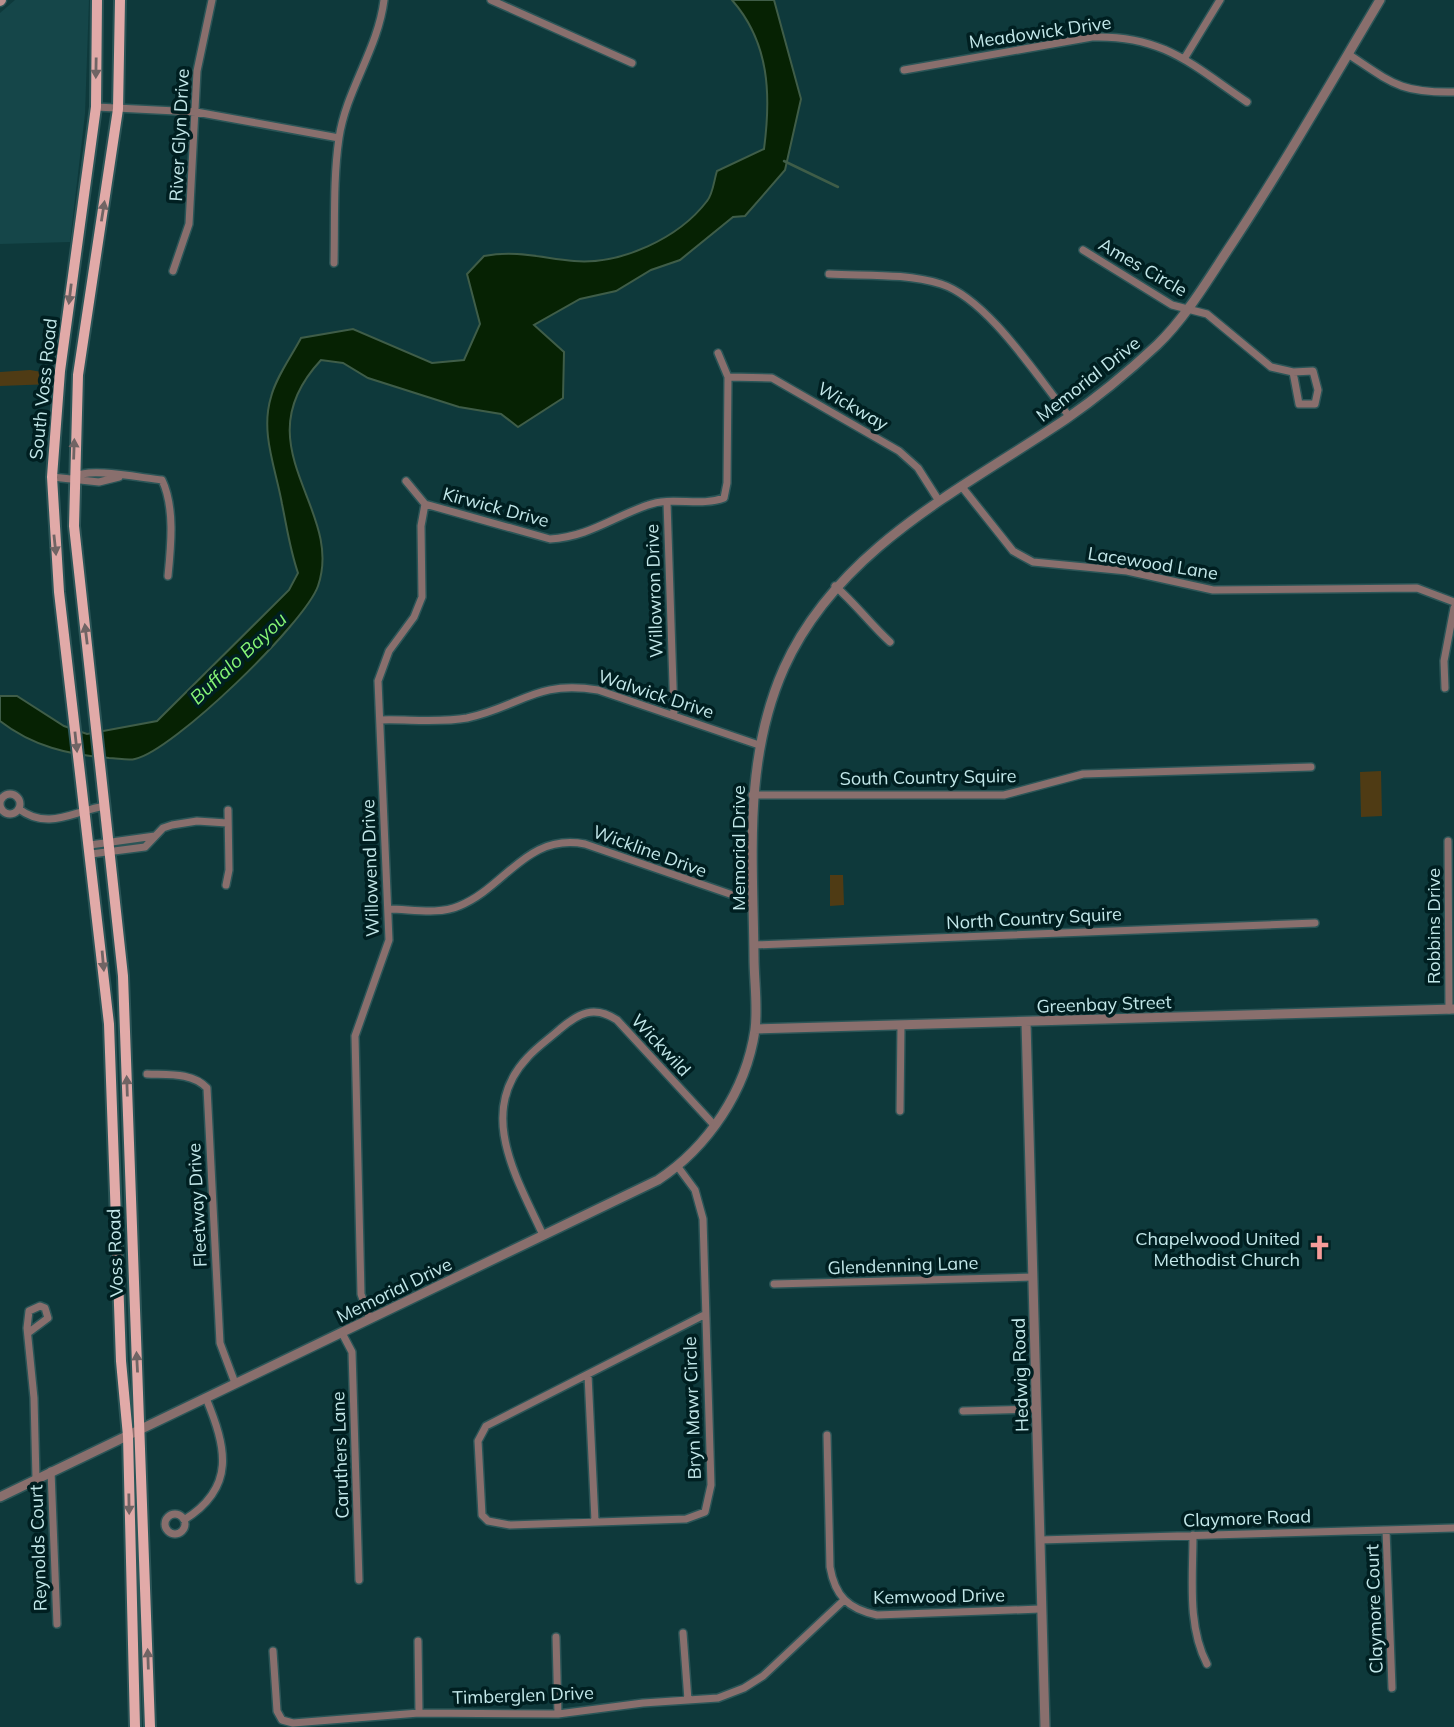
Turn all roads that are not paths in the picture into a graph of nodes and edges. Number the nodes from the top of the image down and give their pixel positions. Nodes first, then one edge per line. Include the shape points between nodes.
1 (97, 0) edge
2 (120, 0) edge
3 (212, 0) edge
4 (384, 0) edge
5 (491, 0) edge
6 (1220, 0) edge
7 (1376, 1) edge
8 (1348, 54) junction
9 (1184, 59) junction
10 (632, 63) dead end
11 (904, 70) dead end
12 (1454, 92) edge
13 (1247, 102) dead end
14 (96, 107) junction
15 (118, 108) junction
16 (196, 113) junction
17 (339, 138) junction
18 (76, 250) junction
19 (1083, 250) dead end
20 (97, 252) junction
21 (334, 263) dead end
22 (173, 271) dead end
23 (829, 274) dead end
24 (1188, 309) junction
25 (718, 353) dead end
26 (1293, 372) junction
27 (728, 377) junction
28 (1069, 416) junction
29 (52, 477) junction
30 (73, 477) junction
31 (406, 481) dead end
32 (962, 487) junction
33 (939, 501) junction
34 (667, 502) junction
35 (425, 504) junction
36 (168, 576) dead end
37 (835, 586) junction
38 (82, 599) junction
39 (1454, 601) edge
40 (1454, 608) edge
41 (62, 614) junction
42 (890, 642) dead end
43 (1445, 688) dead end
44 (674, 715) junction
45 (380, 720) junction
46 (759, 746) junction
47 (1311, 767) dead end
48 (102, 778) joint
49 (80, 781) joint
50 (752, 794) junction
51 (105, 806) junction
52 (19, 810) dead end
53 (85, 810) junction
54 (228, 810) dead end
55 (227, 823) junction
56 (1448, 841) dead end
57 (108, 846) junction
58 (90, 849) junction
59 (226, 885) dead end
60 (753, 902) junction
61 (389, 909) junction
62 (1315, 923) dead end
63 (118, 932) junction
64 (101, 933) junction
65 (754, 945) junction
66 (1451, 1010) edge
67 (1026, 1021) junction
68 (901, 1025) junction
69 (755, 1029) junction
70 (146, 1074) dead end
71 (900, 1111) dead end
72 (112, 1125) junction
73 (129, 1125) junction
74 (715, 1126) junction
75 (678, 1167) junction
76 (115, 1223) junction
77 (131, 1223) junction
78 (543, 1235) junction
79 (1033, 1277) junction
80 (774, 1284) dead end
81 (704, 1315) junction
82 (370, 1319) junction
83 (28, 1333) dead end
84 (342, 1333) junction
85 (588, 1375) junction
86 (236, 1383) junction
87 (206, 1398) junction
88 (1037, 1409) junction
89 (963, 1411) dead end
90 (141, 1430) junction
91 (827, 1435) dead end
92 (128, 1436) junction
93 (51, 1471) junction
94 (36, 1479) junction
95 (0, 1497) edge
96 (184, 1520) dead end
97 (595, 1521) junction
98 (1454, 1528) edge
99 (1387, 1530) junction
100 (1193, 1535) junction
101 (1041, 1540) junction
102 (359, 1580) dead end
103 (843, 1601) junction
104 (1040, 1609) junction
105 (57, 1624) dead end
106 (683, 1633) dead end
107 (555, 1637) dead end
108 (418, 1641) dead end
109 (273, 1651) dead end
110 (1207, 1664) dead end
111 (1392, 1688) dead end
112 (688, 1700) junction
113 (419, 1713) junction
114 (558, 1714) junction
115 (135, 1727) edge
116 (150, 1727) edge
117 (1045, 1727) edge

1 -> 14 main road, South Voss Road
2 - 15 main road, South Voss Road
3 - 16 street, River Glyn Drive via 197,71
4 - 17 street via 378,30 352,90
5 - 10 street
6 - 9 street
7 - 8 street, Memorial Drive
8 - 12 street via 1399,88
8 - 24 street, Memorial Drive
9 - 11 street, Meadowick Drive via 1152,42 1092,37
9 - 13 street, Meadowick Drive
14 - 15 street
14 - 18 main road, South Voss Road
15 - 16 street
20 -> 15 main road, South Voss Road
16 - 17 street
16 - 22 street, River Glyn Drive via 189,224
17 - 21 street
18 - 20 main road
18 -> 29 main road, South Voss Road
19 - 24 street, Ames Circle via 1172,305
30 -> 20 main road, South Voss Road via 78,375
23 - 28 street via 921,279 964,295 983,310
24 - 26 street, Ames Circle via 1207,314 1271,367
24 - 28 street, Memorial Drive via 1160,342
25 - 27 street, Willowron Drive
26 - 26 street, Ames Circle via 1299,404 1315,404 1318,390 1313,371
27 - 33 street, Wickway via 772,378 899,451 918,468
27 - 34 street, Willowron Drive via 724,498
28 - 32 street, Memorial Drive
29 - 30 street
29 -> 41 main road, South Voss Road
30 - 36 street via 105,472 162,480 168,493
30 - 38 main road, South Voss Road
31 - 35 street, Kirwick Drive
32 - 33 street, Memorial Drive
32 - 39 street, Lacewood Lane via 1013,551 1033,562 1127,571 1213,590 1417,589
33 - 37 street, Memorial Drive via 871,552
34 - 35 street, Kirwick Drive via 649,504 570,538 550,539
34 - 44 street, Willowron Drive
35 - 45 street, Willowend Drive via 422,597 414,617 388,651 378,681
37 - 42 street
37 - 46 street, Memorial Drive via 785,664
38 - 41 main road
48 -> 38 main road, South Voss Road
40 - 43 street via 1445,651
41 -> 49 main road, South Voss Road
44 - 45 street, Walwick Drive via 573,686 545,688 467,718
44 - 46 street, Walwick Drive
45 - 61 street, Willowend Drive
46 - 50 street, Memorial Drive
47 - 50 street, South Country Squire via 1083,774 1004,795
48 - 51 main road, Voss Road
49 - 53 main road, Voss Road
50 - 60 street, Memorial Drive
51 - 53 street
51 - 57 main road, Voss Road
52 - 53 street via 30,818 48,821
53 - 58 main road, Voss Road
54 - 55 street
55 - 57 street via 172,825 156,836
55 - 59 street
56 - 66 street, Robbins Drive
57 - 58 street
57 - 63 main road, Voss Road
58 - 64 main road, Voss Road
60 - 61 street, Wickline Drive via 585,844 559,841 536,850 458,907
60 - 65 street, Memorial Drive
61 - 82 street, Willowend Drive via 383,965 355,1036 361,1294
62 - 65 street, North Country Squire
63 - 64 main road
73 -> 63 main road, Voss Road
64 -> 72 main road, Voss Road
65 - 69 street, Memorial Drive
66 - 67 street, Greenbay Street
67 - 68 street, Greenbay Street
67 - 79 street, Hedwig Road
68 - 69 street, Greenbay Street
68 - 71 street
69 - 74 street, Memorial Drive via 742,1079
70 - 86 street, Fleetway Drive via 189,1077 207,1088 220,1343
72 - 73 main road
72 - 76 main road, Voss Road
73 - 77 main road, Voss Road
74 - 75 street, Memorial Drive
74 - 78 street, Wickwild via 617,1020 596,1011 576,1016 518,1070 504,1115 505,1151
75 - 78 street, Memorial Drive
75 - 81 street, Bryn Mawr Circle via 701,1205
76 - 77 main road
76 - 92 main road, Voss Road
90 -> 77 main road, Voss Road
78 - 82 street, Memorial Drive
79 - 80 street, Glendenning Lane
79 - 88 street, Hedwig Road
81 - 85 street, Bryn Mawr Circle
81 - 97 street, Bryn Mawr Circle via 711,1485 705,1512 686,1519
82 - 84 street, Memorial Drive
83 - 94 street
84 - 86 street, Memorial Drive
84 - 102 street, Caruthers Lane via 352,1352
85 - 97 street
85 - 97 street, Bryn Mawr Circle via 486,1426 478,1441 479,1507 488,1521 499,1524
86 - 87 street, Memorial Drive
87 - 90 street, Memorial Drive
87 - 96 street via 223,1444 222,1475 208,1502
88 - 89 street
88 - 101 street, Hedwig Road
90 - 92 street, Memorial Drive
116 -> 90 main road, Voss Road
91 - 103 street via 831,1567 833,1586
92 - 93 street, Memorial Drive
92 -> 115 main road, Voss Road
93 - 94 street, Memorial Drive
93 - 105 street, Reynolds Court
94 - 95 street, Memorial Drive
98 - 99 street, Claymore Road
99 - 100 street, Claymore Road
99 - 111 street, Claymore Court
100 - 101 street, Claymore Road
100 - 110 street via 1195,1629
101 - 104 street, Hedwig Road
103 - 104 street, Kemwood Drive via 877,1615
103 - 112 street, Timberglen Drive via 763,1676 718,1698
104 - 117 street, Hedwig Road
106 - 112 street
107 - 114 street
108 - 113 street
109 - 113 street, Timberglen Drive via 277,1711 282,1720 293,1723
112 - 114 street, Timberglen Drive
113 - 114 street, Timberglen Drive

